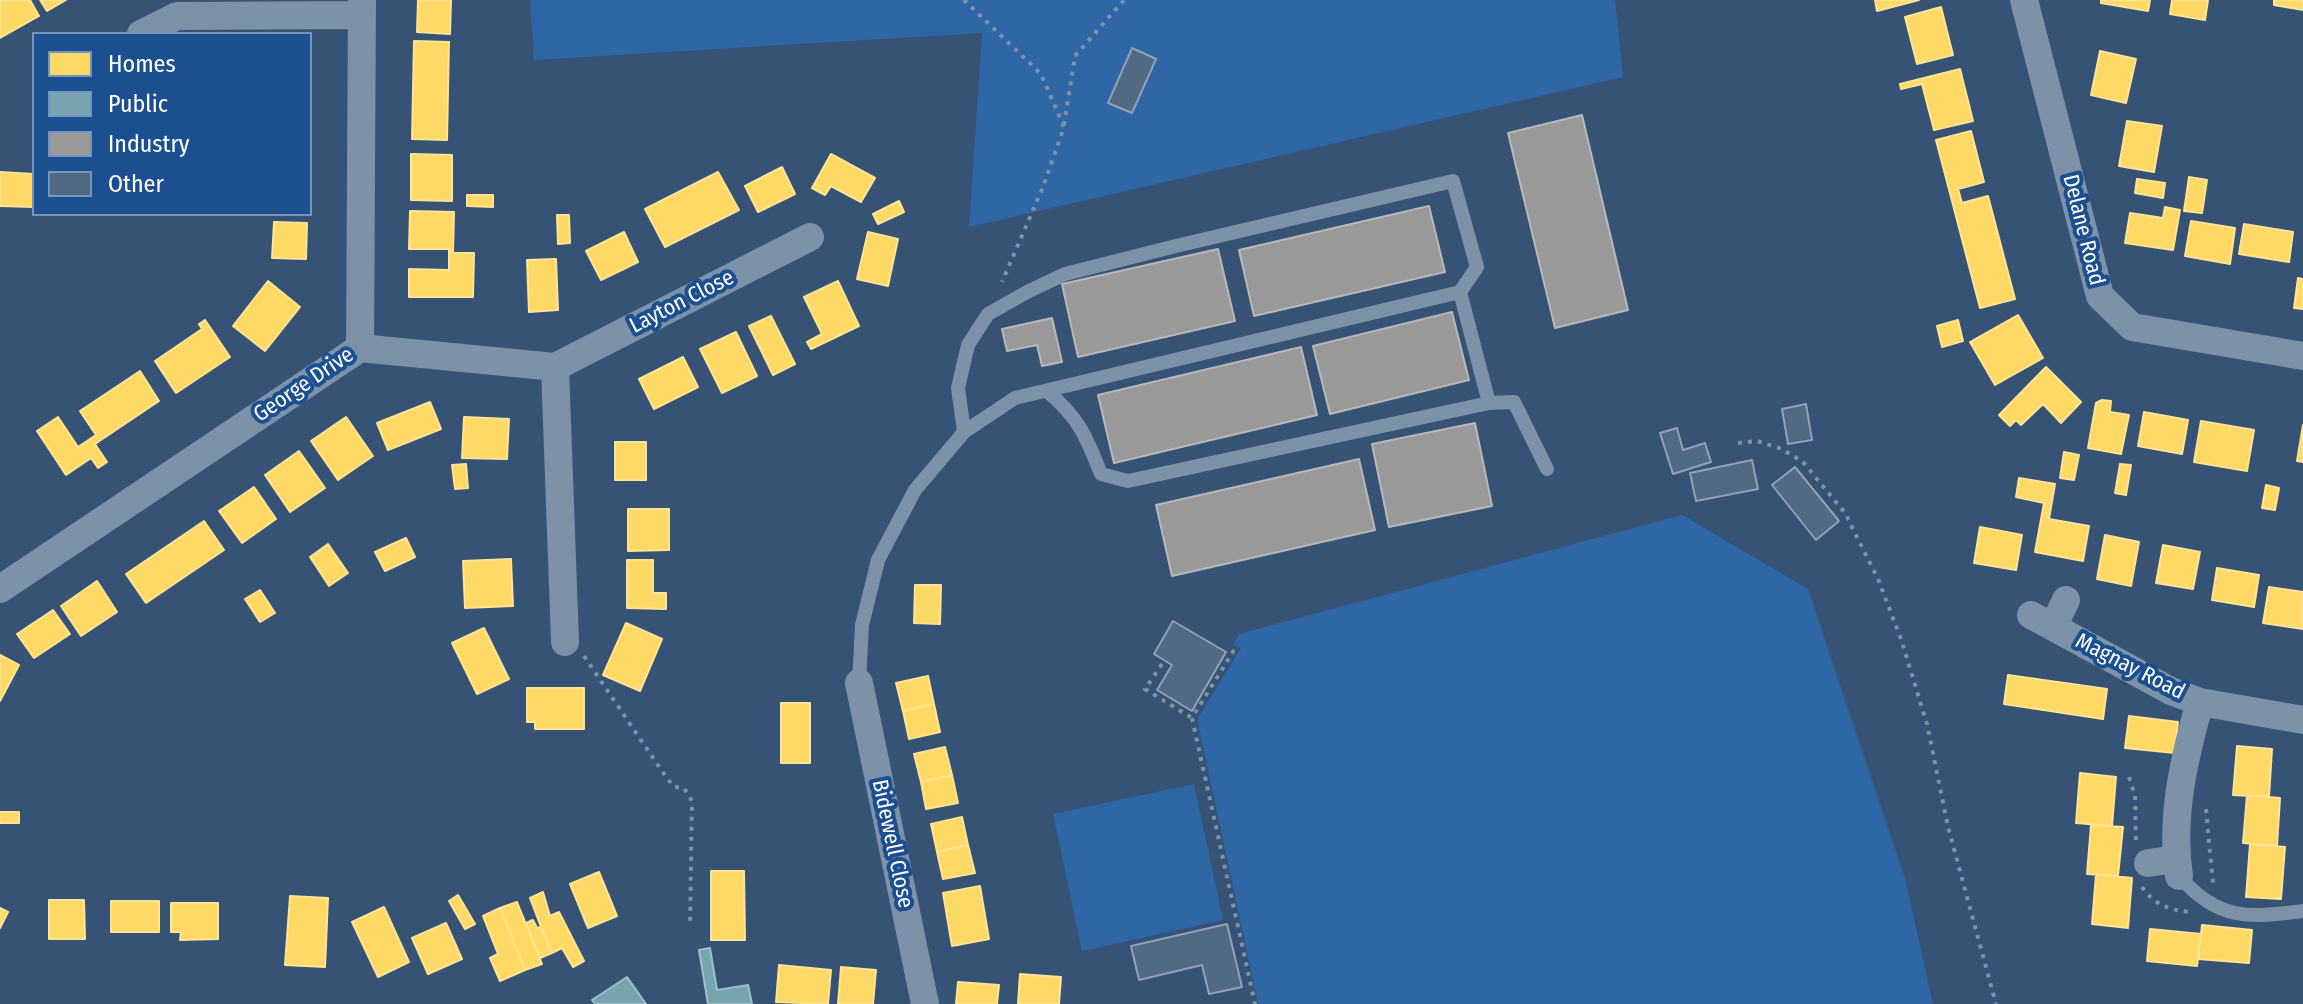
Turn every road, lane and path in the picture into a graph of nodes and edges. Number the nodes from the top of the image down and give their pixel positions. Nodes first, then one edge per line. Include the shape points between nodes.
1 (964, 0) edge
2 (1124, 0) edge
3 (2024, 0) edge
4 (362, 7) edge
5 (145, 32) edge
6 (1064, 127) junction
7 (810, 237) dead end
8 (1460, 292) junction
9 (988, 314) junction
10 (360, 348) junction
11 (2303, 356) edge
12 (555, 367) junction
13 (1047, 391) junction
14 (1489, 403) junction
15 (964, 432) junction
16 (1738, 443) dead end
17 (1547, 469) dead end
18 (0, 589) edge
19 (2066, 600) dead end
20 (565, 642) joint
21 (1234, 650) dead end
22 (1162, 664) dead end
23 (859, 683) joint
24 (2200, 702) junction
25 (1192, 718) junction
26 (2303, 720) edge
27 (2206, 797) dead end
28 (2148, 863) dead end
29 (2178, 868) junction
30 (2215, 907) junction
31 (2303, 911) edge
32 (690, 926) dead end
33 (925, 1004) edge
34 (1255, 1004) edge
35 (1996, 1004) edge

1 - 6 path via 1041,74
2 - 6 path via 1075,56
3 - 11 street, Delane Road via 2100,296 2132,327
4 - 5 street via 177,16
4 - 10 street, George Drive
6 - 9 path
7 - 12 street, Layton Close
8 - 9 lane via 1477,267 1453,181 1065,274
8 - 13 lane
8 - 14 lane
9 - 15 lane via 968,345 958,388
10 - 12 street
10 - 18 street, George Drive
12 - 20 street
13 - 14 lane via 1083,429 1101,474 1128,481
13 - 15 lane via 1015,398
14 - 17 lane via 1514,402
15 - 23 lane via 915,490 878,560 862,625
16 - 35 path via 1757,441 1803,462 1845,513 1878,579 1927,724 1948,827
19 - 24 street, Magnay Road via 2042,621
20 - 32 path via 575,643 666,777 674,787 684,788 692,801
21 - 25 path
22 - 25 path via 1145,689
23 - 33 street, Bidewell Close
24 - 26 street, Magnay Road
24 - 29 street via 2177,810
25 - 34 path
27 - 30 path
28 - 29 street
29 - 30 lane via 2191,890
30 - 31 lane via 2237,915

